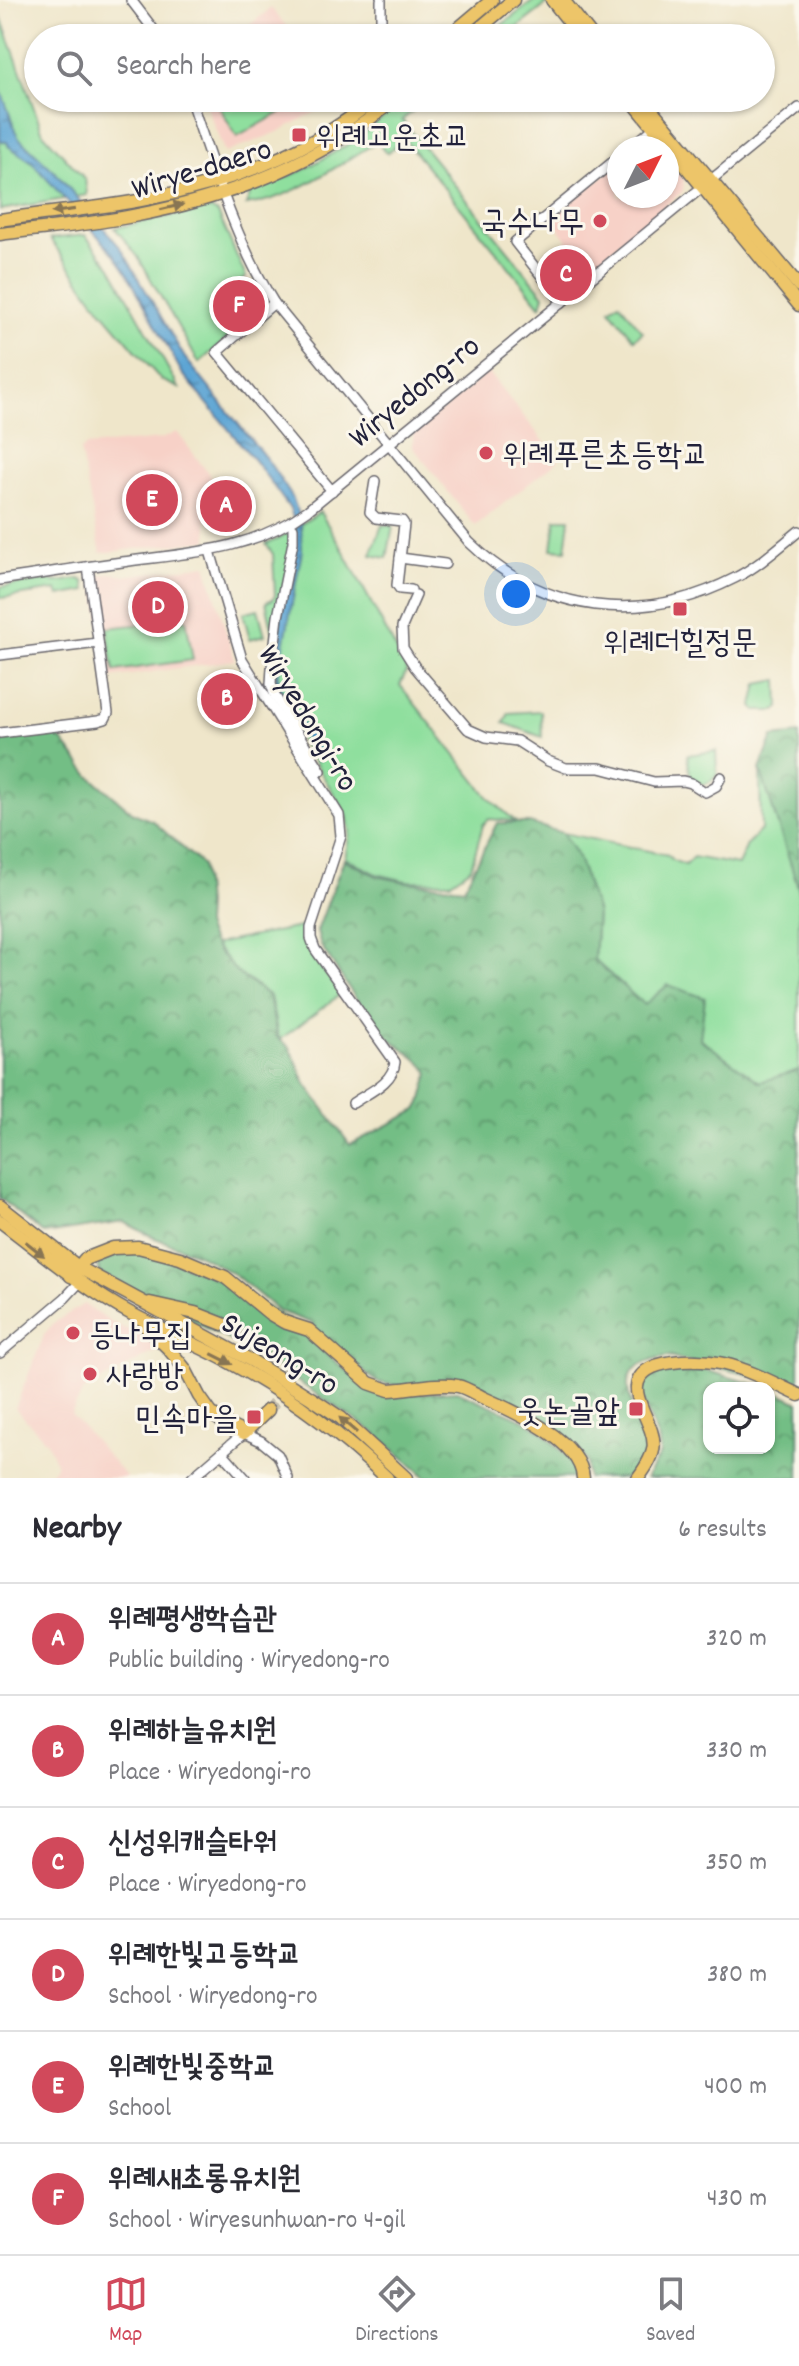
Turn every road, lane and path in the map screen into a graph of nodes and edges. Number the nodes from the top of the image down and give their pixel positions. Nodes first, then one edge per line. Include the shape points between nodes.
1 (131, 0) edge
2 (381, 0) edge
3 (492, 0) edge
4 (513, 0) edge
5 (552, 0) edge
6 (563, 0) edge
7 (149, 24) edge
8 (381, 24) edge
9 (464, 24) edge
10 (485, 24) edge
11 (571, 24) edge
12 (582, 24) edge
13 (799, 108) edge
14 (195, 112) edge
15 (357, 112) edge
16 (379, 112) edge
17 (641, 112) edge
18 (652, 112) edge
19 (654, 128) junction
20 (644, 136) edge
21 (607, 167) edge
22 (218, 180) junction
23 (706, 184) junction
24 (223, 195) junction
25 (0, 220) edge
26 (0, 234) edge
27 (799, 286) edge
28 (562, 302) junction
29 (274, 303) junction
30 (799, 305) edge
31 (389, 444) junction
32 (375, 481) dead end
33 (332, 491) junction
34 (293, 528) dead end
35 (799, 531) edge
36 (210, 551) junction
37 (400, 558) junction
38 (445, 564) dead end
39 (88, 567) junction
40 (0, 580) edge
41 (98, 643) junction
42 (0, 655) edge
43 (0, 733) edge
44 (321, 771) dead end
45 (721, 777) dead end
46 (353, 1103) dead end
47 (0, 1206) edge
48 (0, 1221) edge
49 (43, 1239) junction
50 (102, 1251) junction
51 (79, 1274) junction
52 (125, 1293) junction
53 (138, 1301) junction
54 (129, 1313) junction
55 (223, 1324) tunnel mouth
56 (0, 1353) edge
57 (799, 1395) edge
58 (268, 1410) tunnel mouth
59 (244, 1433) junction
60 (222, 1452) junction
61 (192, 1478) edge
62 (245, 1478) edge
63 (288, 1478) edge
64 (387, 1478) edge
65 (406, 1478) edge
66 (583, 1478) edge
67 (638, 1478) edge

1 - 7 street
2 - 8 street
3 - 9 main road
4 - 10 main road
5 - 11 main road
6 - 12 main road
13 - 23 street, Wiryedong-ro
14 - 22 street
15 - 22 main road, Wirye-daero via 322,137
16 - 24 main road, Wirye-daero via 327,148
17 - 19 main road
18 - 23 main road
19 - 20 street
19 - 23 main road
21 - 28 street via 515,242
22 - 24 street
22 -> 25 main road, Wirye-daero via 146,199
23 - 27 main road
23 - 28 street, Wiryedong-ro
23 - 30 main road
26 -> 24 main road, Wirye-daero via 120,218
24 - 29 street
28 - 31 street, Wiryedong-ro
29 - 31 street
29 - 33 street via 217,352
31 - 33 street, Wiryedong-ro
31 - 35 street via 486,559 543,591 590,605 649,606 699,594 764,561
32 - 37 street via 370,512 404,524
33 - 36 street, Wiryedong-ro via 285,526
34 - 44 street via 271,684
36 - 39 street, Wiryedong-ro
36 - 46 street, Wiryedongi-ro via 242,659 339,815 341,836 311,938 395,1062 388,1079
37 - 38 street
37 - 45 street via 397,585 414,593 402,627 403,648 475,734 517,741 566,768 600,768 654,782 683,781 705,792
39 - 40 street, Wiryedong-ro
39 - 41 street
41 - 42 street
41 - 43 street via 108,706 105,719
47 - 49 main road, Sujeong-ro
48 -> 51 main road, Sujeong-ro
49 - 50 main road via 77,1254
49 - 51 main road, Sujeong-ro
50 - 51 main road via 85,1259
50 - 52 main road via 96,1267
50 - 66 main road via 149,1248 225,1277 269,1313 309,1330 379,1388 458,1386 525,1416 574,1456
51 - 52 main road, Sujeong-ro
51 - 54 main road, Sujeong-ro
51 - 56 street via 65,1298
52 - 53 main road, Sujeong-ro
53 - 55 main road
65 -> 53 main road, Sujeong-ro via 341,1418 299,1390
54 - 59 main road via 168,1348 211,1413
54 -> 64 main road, Sujeong-ro via 286,1397
57 - 67 main road via 723,1364 681,1362 647,1368 636,1388 655,1450
58 - 59 main road
59 - 60 street
59 - 63 street via 278,1455
60 - 61 street
60 - 62 street

